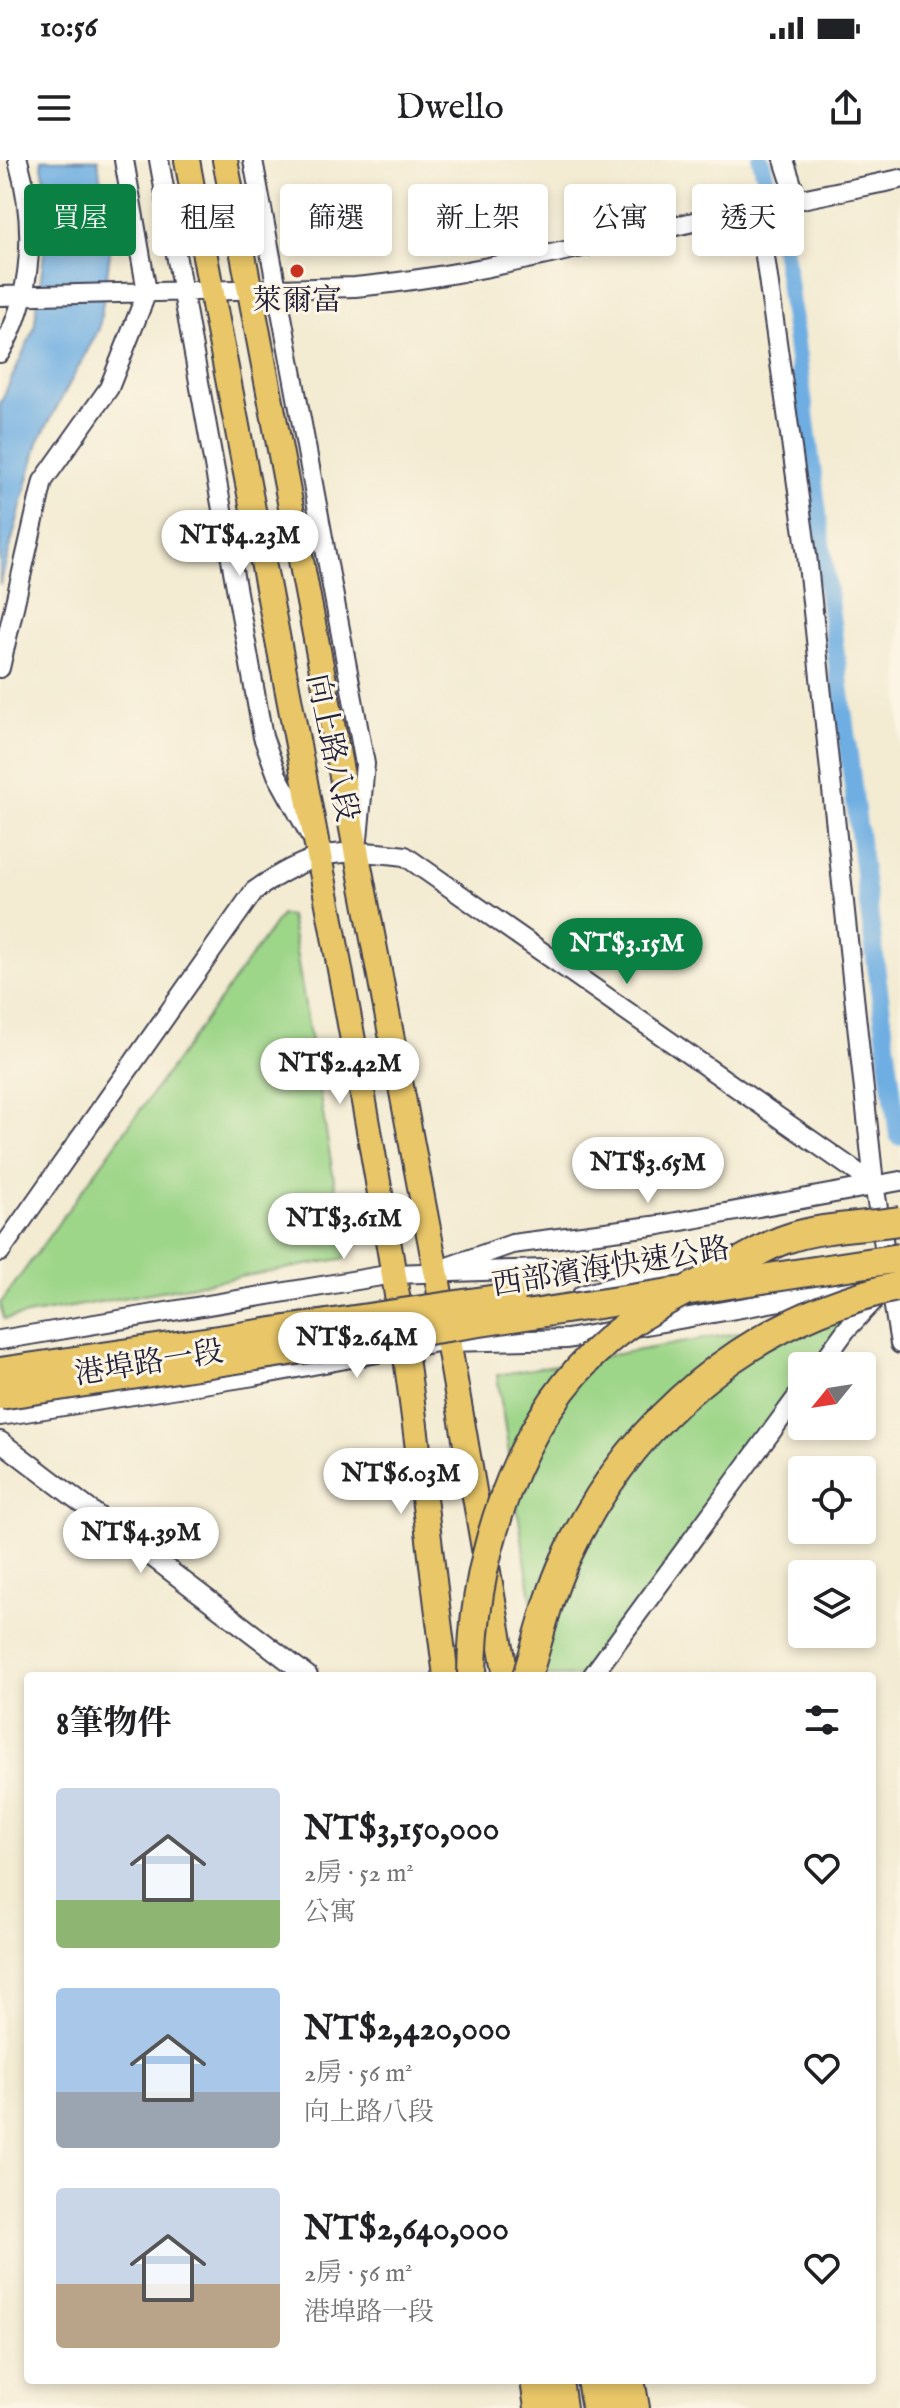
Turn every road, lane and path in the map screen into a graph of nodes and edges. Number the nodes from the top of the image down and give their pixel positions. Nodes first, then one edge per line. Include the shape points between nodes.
1 (18, 160) edge
2 (124, 160) edge
3 (159, 160) edge
4 (187, 160) edge
5 (225, 160) edge
6 (253, 160) edge
7 (784, 160) edge
8 (900, 179) edge
9 (790, 184) edge
10 (804, 198) edge
11 (692, 222) edge
12 (767, 256) edge
13 (210, 289) junction
14 (250, 289) junction
15 (278, 289) junction
16 (182, 290) junction
17 (147, 292) junction
18 (33, 294) junction
19 (0, 296) edge
20 (0, 353) edge
21 (0, 668) edge
22 (356, 849) junction
23 (321, 855) junction
24 (900, 1181) edge
25 (874, 1184) junction
26 (896, 1232) edge
27 (0, 1252) edge
28 (697, 1264) junction
29 (436, 1271) junction
30 (393, 1274) junction
31 (898, 1276) edge
32 (0, 1340) edge
33 (448, 1342) junction
34 (900, 1344) edge
35 (404, 1350) junction
36 (830, 1352) edge
37 (0, 1372) edge
38 (0, 1395) edge
39 (788, 1409) edge
40 (0, 1416) edge
41 (0, 1441) edge
42 (303, 1672) edge
43 (445, 1672) edge
44 (472, 1672) edge
45 (505, 1672) edge
46 (528, 1672) edge
47 (595, 1672) edge
48 (534, 2384) edge
49 (559, 2384) edge
50 (578, 2384) edge
51 (590, 2384) edge
52 (605, 2384) edge
53 (631, 2384) edge
54 (643, 2384) edge
55 (537, 2408) edge
56 (562, 2408) edge
57 (581, 2408) edge
58 (594, 2408) edge
59 (609, 2408) edge
60 (635, 2408) edge
61 (647, 2408) edge

1 - 18 street via 26,190
2 - 17 street
3 - 16 street
4 - 13 main road, 向上路八段
5 - 14 main road, 向上路八段
6 - 15 street
7 - 9 street
8 - 10 street
11 - 15 street via 462,274 355,287
12 - 25 street via 807,555
13 - 14 street
13 - 16 street
13 - 23 main road, 向上路八段
14 - 15 street
14 - 22 main road, 向上路八段
15 - 22 street via 365,764
16 - 17 street
16 - 23 street via 263,737 277,775
17 - 18 street
17 - 21 street via 109,388 43,481
18 - 19 street
18 - 20 street
22 - 23 street
22 - 25 street via 405,856
22 - 29 main road, 向上路八段
23 - 27 street via 282,871 254,891
23 - 30 main road, 向上路八段
24 - 25 street, 港埠路一段
25 - 26 street
25 - 29 street, 港埠路一段 via 660,1225 512,1244
26 - 28 street, 港埠路一段
26 - 31 street
26 - 37 highway, 西部濱海快速公路, bridge
26 - 44 highway, bridge via 786,1238 688,1289 607,1341 542,1418 517,1465 496,1523 472,1632
28 - 29 street, 港埠路一段
28 - 33 street, 港埠路一段 via 566,1299
29 - 30 street, 港埠路一段
29 - 33 main road, 向上路八段
30 - 32 street, 港埠路一段
30 - 35 main road, 向上路八段
31 - 33 street, 港埠路一段 via 567,1339
31 - 34 street
31 - 36 street
31 - 38 highway, 西部濱海快速公路, bridge
31 - 46 highway, bridge via 775,1330 704,1377 636,1444 605,1485 564,1561
33 - 35 street, 港埠路一段
33 - 45 main road, 向上路八段
35 - 40 street, 港埠路一段
35 - 43 main road, 向上路八段
39 - 47 street
41 - 42 street
48 - 55 main road
49 - 56 highway
50 - 57 highway
51 - 58 main road
52 - 59 highway
53 - 60 highway
54 - 61 main road

